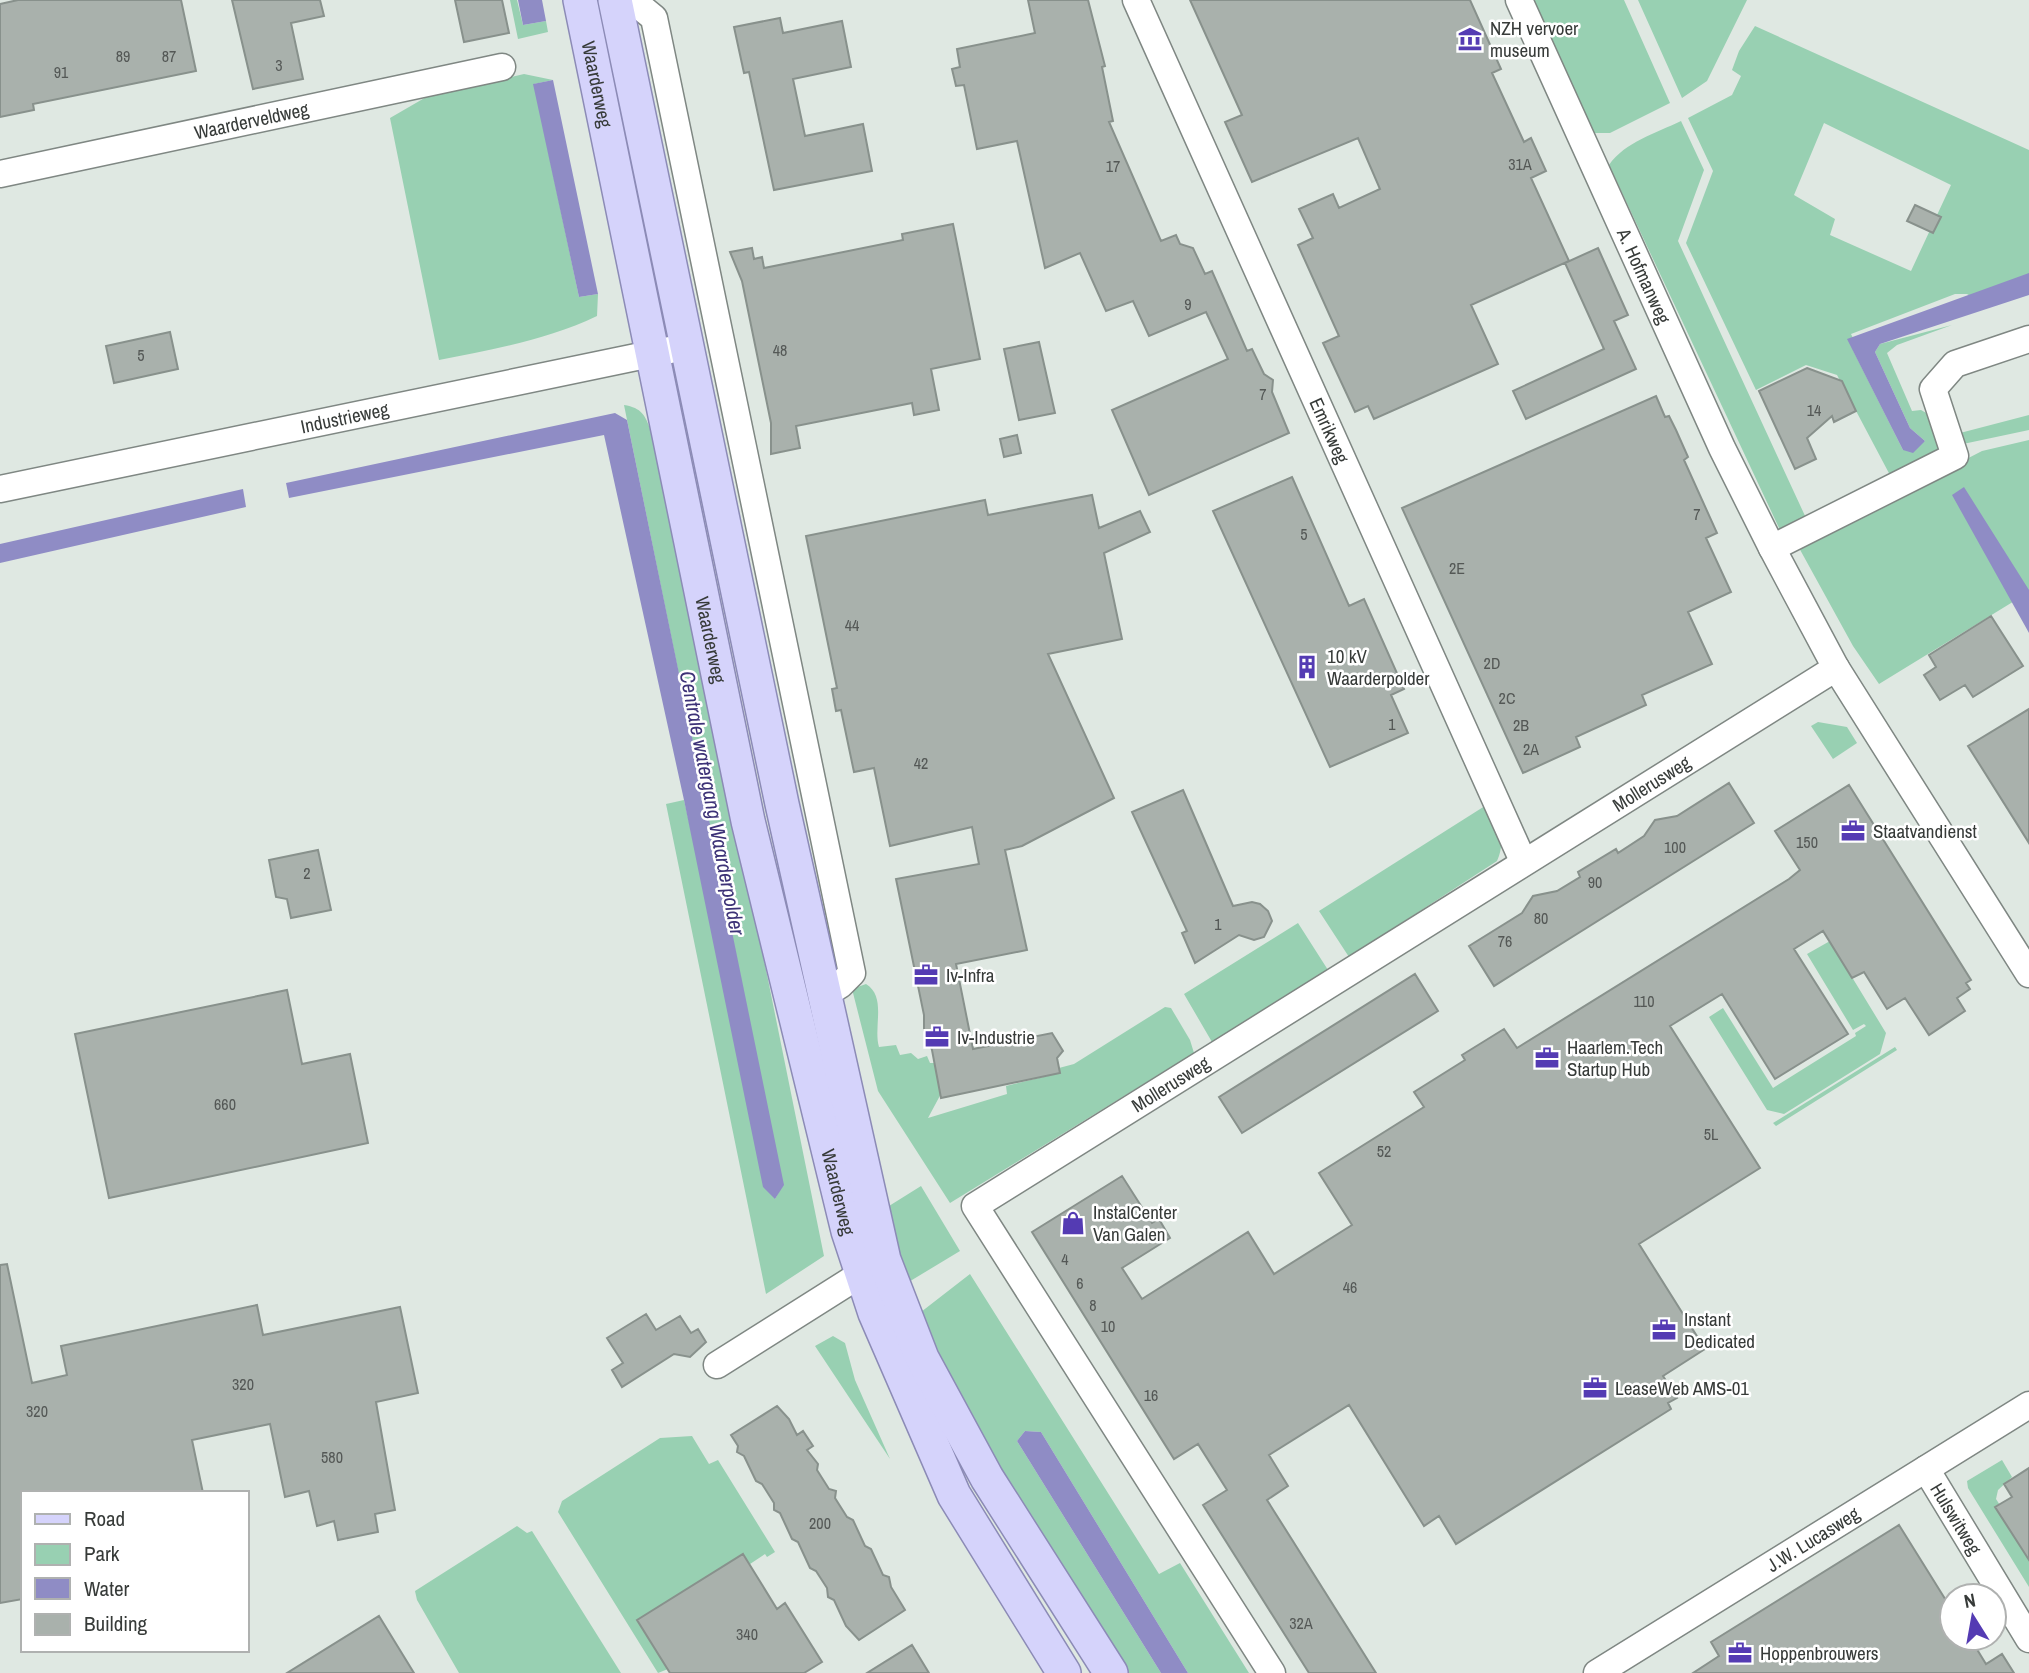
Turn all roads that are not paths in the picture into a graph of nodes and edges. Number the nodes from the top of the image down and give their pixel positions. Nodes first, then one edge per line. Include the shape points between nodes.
1 (580, 0) edge
2 (615, 0) edge
3 (632, 0) edge
4 (1136, 0) edge
5 (1519, 0) edge
6 (502, 67) dead end
7 (0, 174) edge
8 (2029, 339) edge
9 (687, 347) junction
10 (652, 354) junction
11 (0, 489) edge
12 (1772, 548) junction
13 (1836, 668) junction
14 (1523, 860) junction
15 (2029, 974) edge
16 (824, 995) junction
17 (873, 1267) junction
18 (717, 1365) dead end
19 (2029, 1405) edge
20 (1926, 1469) junction
21 (2029, 1639) edge
22 (1065, 1673) edge
23 (1111, 1673) edge
24 (1272, 1673) edge
25 (1597, 1673) edge

1 - 10 main road, Waarderweg
2 - 9 main road, Waarderweg
3 - 16 street via 654,18 852,973
4 - 14 street, Emrikweg
5 - 12 street, A. Hofmanweg
6 - 7 street, Waarderveldweg
8 - 12 street via 1955,364 1933,389 1955,456
9 - 10 street, Industrieweg
9 - 16 main road, Waarderweg
10 - 11 street, Industrieweg
10 - 17 main road, Waarderweg via 748,821 843,1212
12 - 13 street, A. Hofmanweg
13 - 14 street, Mollerusweg
13 - 15 street, A. Hofmanweg
14 - 24 street, Mollerusweg via 975,1206
16 - 17 main road, Waarderweg
17 - 18 street
17 - 22 main road, Waarderweg via 880,1326 954,1495
17 - 23 main road, Waarderweg via 987,1478
19 - 20 street, J.W. Lucasweg
20 - 21 street, Hulswitweg
20 - 25 street, J.W. Lucasweg

